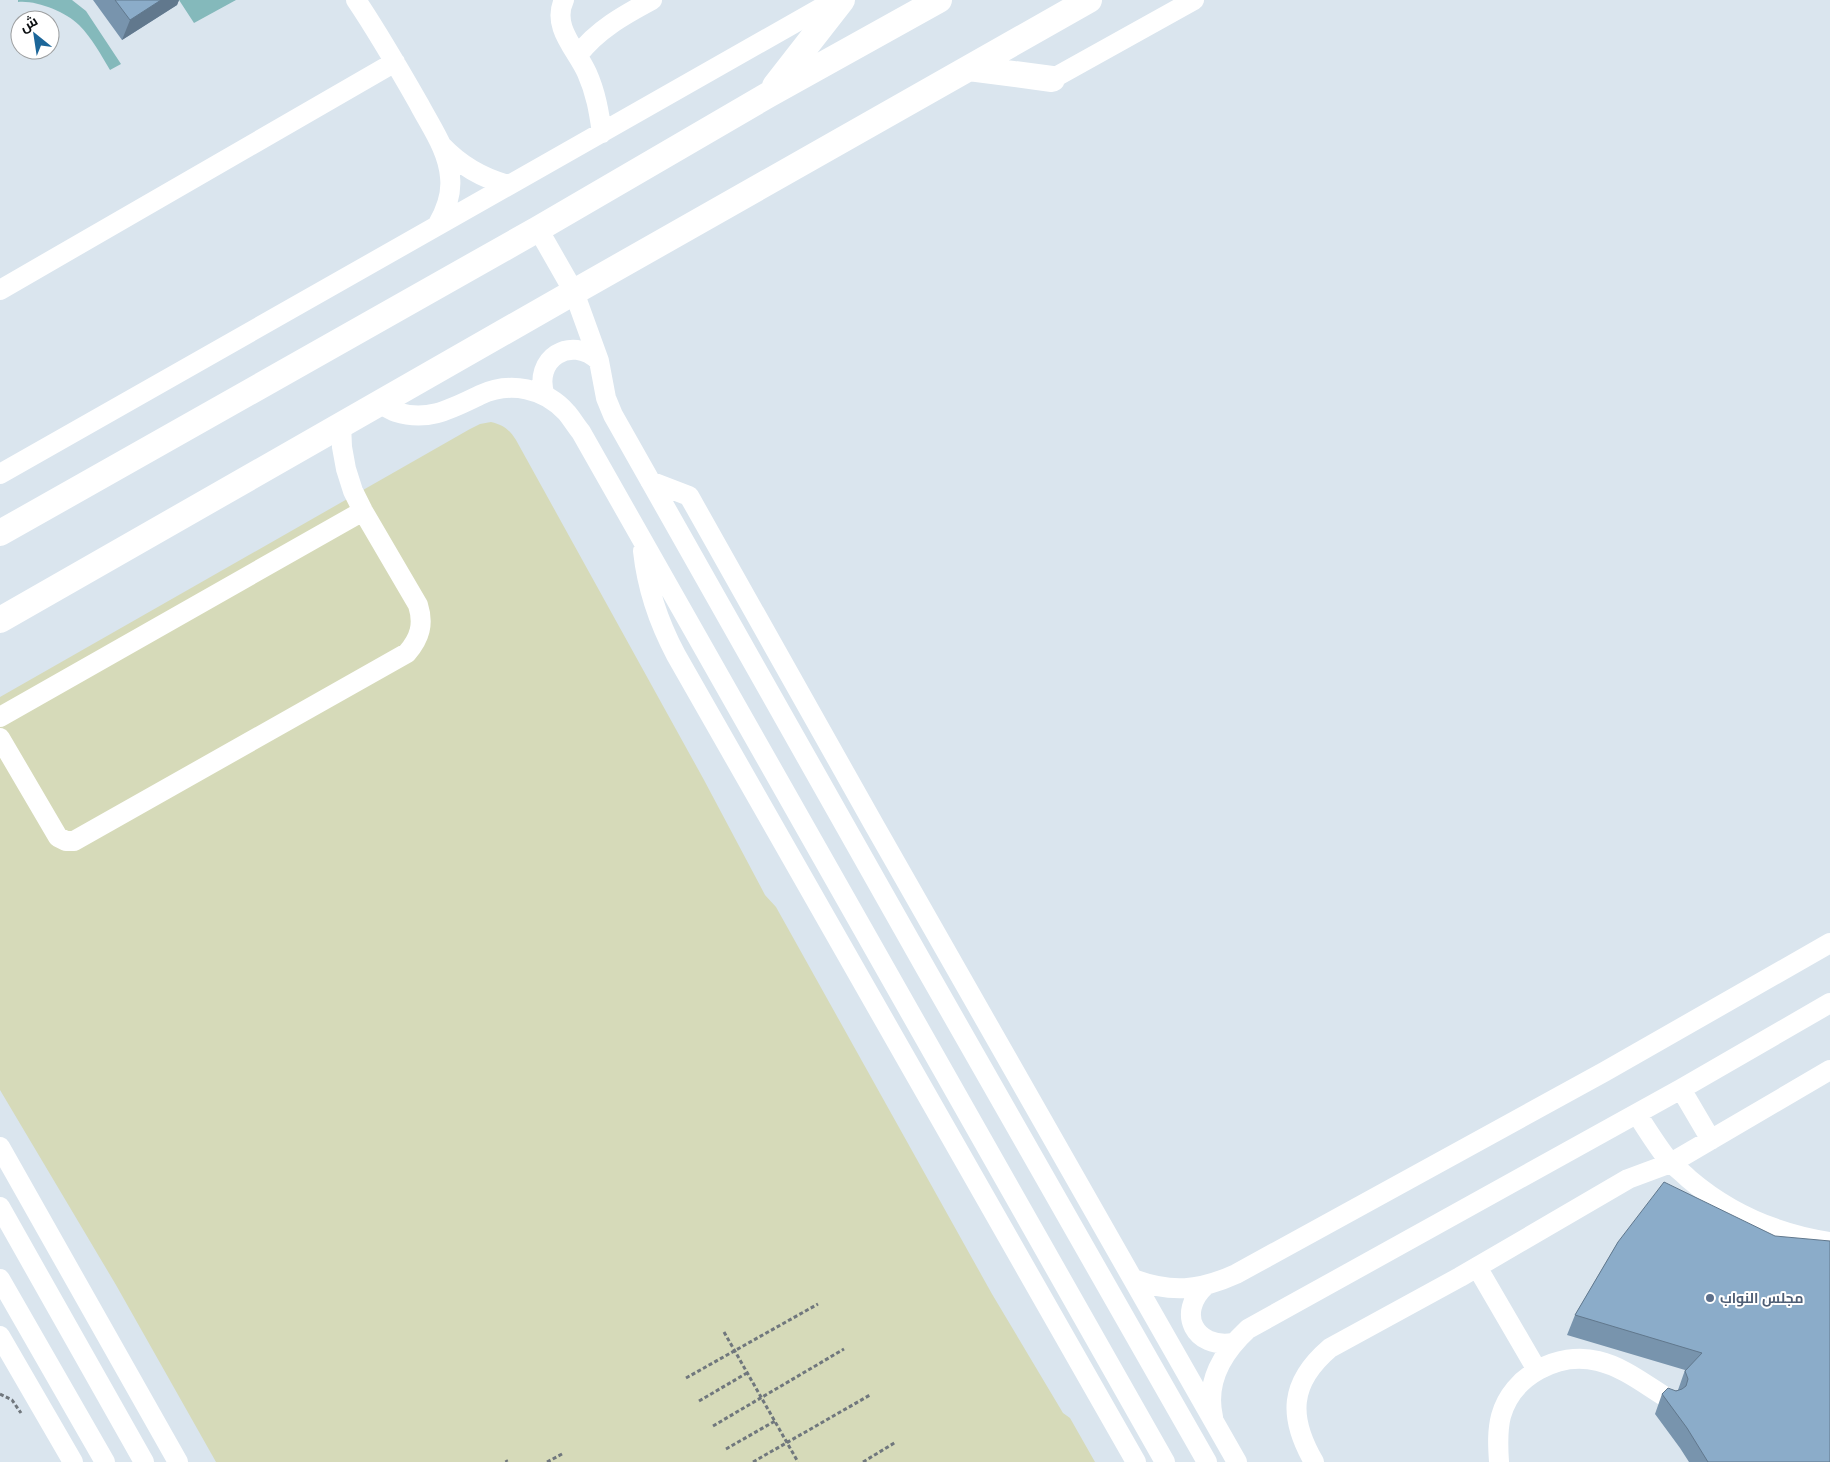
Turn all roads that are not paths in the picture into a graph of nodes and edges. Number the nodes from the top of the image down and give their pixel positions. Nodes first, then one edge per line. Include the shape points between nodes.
1 (356, 0) edge
2 (564, 0) edge
3 (652, 0) edge
4 (836, 0) edge
5 (842, 0) edge
6 (939, 0) edge
7 (1089, 0) edge
8 (1194, 0) edge
9 (578, 55) junction
10 (395, 62) junction
11 (969, 68) junction
12 (1052, 79) joint
13 (768, 95) junction
14 (602, 133) junction
15 (441, 145) junction
16 (508, 185) junction
17 (438, 224) junction
18 (538, 229) junction
19 (0, 290) edge
20 (574, 292) junction
21 (600, 362) junction
22 (545, 396) junction
23 (379, 402) junction
24 (341, 424) junction
25 (0, 474) edge
26 (650, 481) junction
27 (363, 511) junction
28 (0, 533) edge
29 (642, 540) junction
30 (0, 620) edge
31 (0, 718) edge
32 (0, 738) edge
33 (1830, 943) edge
34 (926, 969) junction
35 (962, 980) junction
36 (1830, 1003) edge
37 (1830, 1070) edge
38 (1681, 1089) junction
39 (1637, 1114) junction
40 (1711, 1140) junction
41 (0, 1147) edge
42 (1671, 1163) junction
43 (0, 1207) edge
44 (1830, 1242) edge
45 (1477, 1267) junction
46 (0, 1279) edge
47 (1133, 1279) junction
48 (1205, 1286) junction
49 (0, 1336) edge
50 (1233, 1343) junction
51 (6, 1360) edge
52 (1537, 1370) junction
53 (1669, 1399) edge
54 (1215, 1424) junction
55 (73, 1462) edge
56 (105, 1462) edge
57 (144, 1462) edge
58 (178, 1462) edge
59 (1136, 1462) edge
60 (1165, 1462) edge
61 (1207, 1462) edge
62 (1237, 1462) edge
63 (1314, 1462) edge
64 (1498, 1462) edge

1 - 10 street
2 - 9 street via 560,12 562,29
3 - 9 street via 610,25 585,45
4 - 14 street
5 - 13 main road
6 - 13 main road
7 - 11 main road
8 - 12 street
9 - 14 street via 594,92
10 - 15 street
10 - 19 street
11 - 12 main road
11 - 20 main road
13 - 18 main road
14 - 16 street
15 - 16 street via 464,166
15 - 17 street via 450,179 448,202
16 - 17 street
17 - 25 street
18 - 20 street
18 - 28 main road
20 - 21 street
20 - 23 main road
21 - 22 street via 584,350 559,353 547,364 544,372
21 - 26 street via 606,398 613,415
22 - 23 street via 518,388 499,389 481,394 448,411 412,416 394,412
22 - 29 street via 567,413 581,432
23 - 24 main road
24 - 27 street via 346,469
24 - 30 main road
26 - 34 street
26 - 35 street via 688,496
27 - 31 street
27 - 32 street via 418,605 420,630 407,652 74,841 58,837
29 - 59 street via 656,611 676,655
29 - 60 street
33 - 48 street via 1236,1274
34 - 35 street
34 - 61 street
35 - 47 street
36 - 38 street
37 - 40 street
38 - 39 street
38 - 40 street
39 - 42 street
39 - 50 street via 1265,1319
40 - 42 street
41 - 58 street
42 - 44 street via 1708,1195 1738,1214 1770,1228
42 - 45 street via 1636,1175
43 - 57 street
45 - 52 street
45 - 63 street via 1330,1348 1316,1360 1305,1375 1296,1411 1298,1430
46 - 56 street
47 - 48 street via 1168,1288
47 - 54 street
48 - 50 street via 1196,1294 1192,1305 1190,1316 1194,1327 1210,1342
49 - 51 street
50 - 54 street via 1222,1358 1212,1393
51 - 55 street
52 - 53 street via 1577,1358 1599,1361 1618,1368
52 - 64 street via 1509,1397 1498,1434
54 - 62 street

